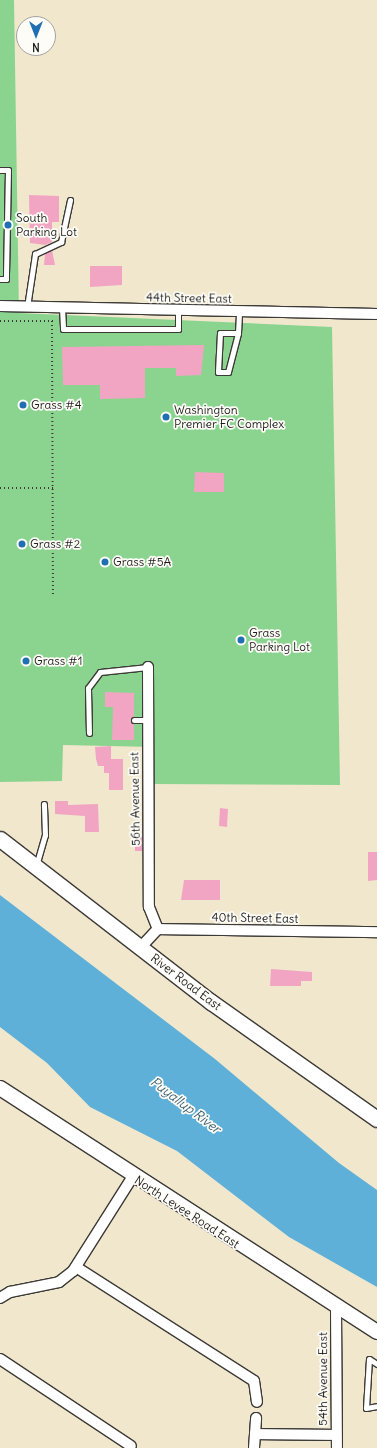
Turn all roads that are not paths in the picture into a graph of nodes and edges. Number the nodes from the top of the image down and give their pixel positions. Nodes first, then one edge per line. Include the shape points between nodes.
1 (0, 170) edge
2 (70, 200) dead end
3 (0, 279) edge
4 (0, 306) edge
5 (27, 307) junction
6 (62, 308) junction
7 (178, 311) junction
8 (239, 312) junction
9 (377, 314) edge
10 (238, 333) junction
11 (148, 667) joint
12 (134, 720) dead end
13 (147, 720) junction
14 (89, 733) dead end
15 (44, 804) dead end
16 (0, 838) edge
17 (36, 867) junction
18 (158, 929) junction
19 (377, 932) edge
20 (140, 948) junction
21 (0, 1088) edge
22 (377, 1119) edge
23 (133, 1176) junction
24 (76, 1267) junction
25 (0, 1298) edge
26 (336, 1309) junction
27 (377, 1332) edge
28 (0, 1359) edge
29 (377, 1364) edge
30 (257, 1402) dead end
31 (377, 1406) edge
32 (256, 1418) dead end
33 (255, 1434) junction
34 (336, 1435) junction
35 (131, 1446) dead end
36 (254, 1448) edge
37 (337, 1448) edge

1 - 3 lane via 8,170 6,279
2 - 5 lane via 61,242 35,254
4 - 5 street, 44th Street East
5 - 6 street, 44th Street East
6 - 7 street, 44th Street East
6 - 7 lane via 63,329 178,329
7 - 8 street, 44th Street East
8 - 9 street, 44th Street East
8 - 10 lane
10 - 10 lane via 228,372 218,372 220,333
11 - 13 street, 56th Avenue East
11 - 14 lane via 100,672 88,688
12 - 13 lane
13 - 18 street, 56th Avenue East via 149,907
15 - 17 lane via 45,835
16 - 17 main road, River Road East
17 - 20 main road, River Road East
18 - 19 street, 40th Street East
18 - 20 street
20 - 22 main road, River Road East
21 - 23 street, North Levee Road East
23 - 24 street
23 - 26 street, North Levee Road East
24 - 25 street via 59,1282 10,1292
24 - 30 street via 254,1381
26 - 27 street, North Levee Road East
26 - 34 street, 54th Avenue East
28 - 35 street
29 - 31 lane via 369,1359 366,1408
32 - 33 street
33 - 34 street
33 - 36 street
34 - 37 street, 54th Avenue East

